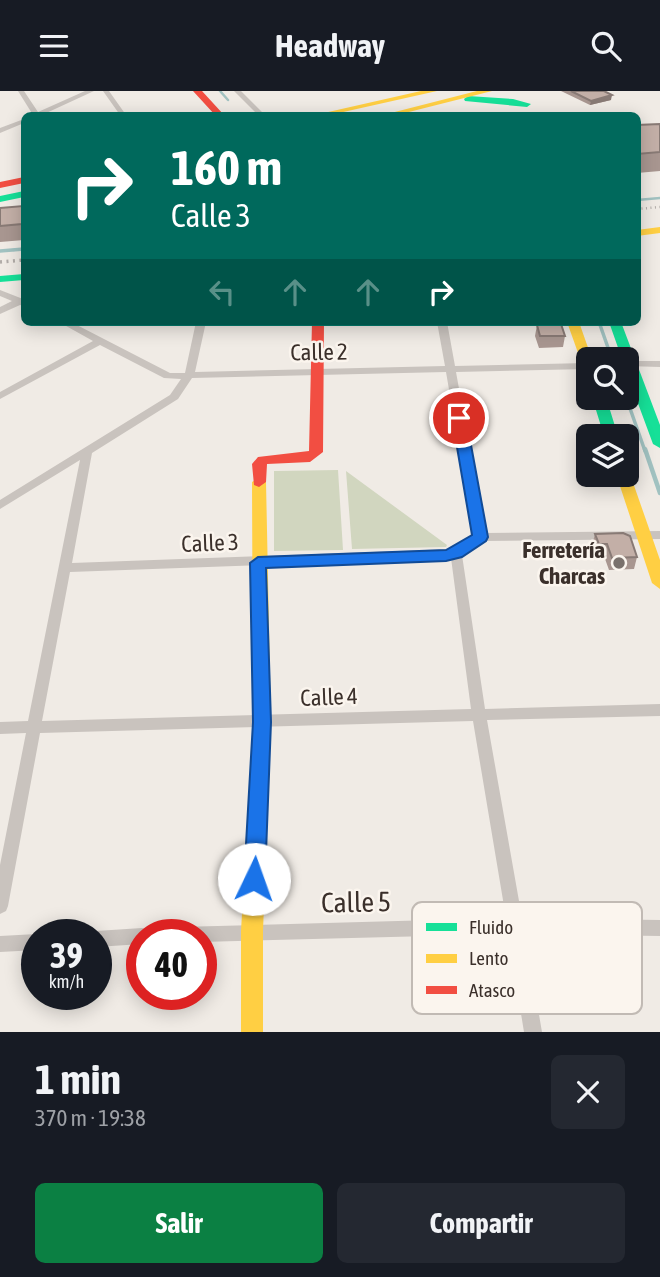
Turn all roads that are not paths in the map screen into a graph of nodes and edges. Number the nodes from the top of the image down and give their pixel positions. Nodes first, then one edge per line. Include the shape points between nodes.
1 (21, 91) edge
2 (91, 91) edge
3 (106, 91) edge
4 (197, 91) edge
5 (238, 91) edge
6 (433, 91) edge
7 (489, 98) edge
8 (527, 104) edge
9 (35, 112) edge
10 (44, 112) edge
11 (121, 112) edge
12 (217, 112) edge
13 (259, 112) edge
14 (334, 112) edge
15 (401, 112) edge
16 (21, 122) edge
17 (0, 131) edge
18 (21, 181) edge
19 (0, 185) edge
20 (21, 195) edge
21 (0, 199) edge
22 (660, 230) edge
23 (641, 232) edge
24 (21, 277) edge
25 (0, 279) edge
26 (0, 293) edge
27 (21, 302) edge
28 (21, 302) edge
29 (0, 311) edge
30 (79, 326) edge
31 (200, 326) edge
32 (318, 326) edge
33 (443, 326) edge
34 (574, 326) edge
35 (616, 326) edge
36 (100, 341) junction
37 (582, 347) edge
38 (624, 347) edge
39 (639, 364) edge
40 (660, 364) edge
41 (576, 365) edge
42 (450, 370) junction
43 (320, 371) junction
44 (189, 375) junction
45 (639, 388) edge
46 (0, 396) edge
47 (660, 444) edge
48 (87, 452) junction
49 (630, 487) edge
50 (0, 505) edge
51 (652, 535) edge
52 (480, 537) junction
53 (456, 553) junction
54 (258, 563) junction
55 (67, 568) junction
56 (660, 583) edge
57 (660, 710) edge
58 (479, 714) junction
59 (262, 722) junction
60 (36, 727) junction
61 (0, 728) edge
62 (512, 902) edge
63 (0, 906) edge
64 (412, 928) edge
65 (642, 928) edge
66 (660, 928) edge
67 (252, 931) junction
68 (217, 933) edge
69 (21, 943) edge
70 (0, 944) edge
71 (530, 1014) edge
72 (252, 1032) edge
73 (533, 1032) edge

1 - 9 street
2 - 10 street
3 - 11 street
4 - 12 main road
5 - 13 street
6 - 14 main road
7 - 8 main road
7 - 15 main road via 455,99
16 - 17 street
18 - 19 main road
20 - 21 main road
22 - 23 main road
24 - 25 main road
26 - 27 street
28 - 29 street
30 - 36 street, Calle 2
31 - 44 street
32 - 43 main road
33 - 42 street
34 - 37 main road
35 - 38 main road
36 - 44 street, Calle 2 via 163,375
36 - 46 street
39 - 40 street
41 - 42 street, Calle 2
42 - 43 street, Calle 2
42 - 52 street
43 - 44 street, Calle 2
43 - 54 main road via 316,453 259,464
44 - 48 street via 174,397
45 - 47 main road
48 - 50 street
48 - 55 street
49 - 51 main road
51 - 52 street
51 - 56 main road
52 - 53 street
53 - 54 street, Calle 3
53 - 58 street
54 - 55 street, Calle 3
54 - 59 main road
55 - 60 street
57 - 58 street, Calle 4
58 - 59 street, Calle 4
58 - 62 street
59 - 60 street, Calle 4
59 - 67 main road
60 - 61 street, Calle 4
60 - 63 street
64 - 67 street, Calle 5
65 - 66 street, Calle 5
67 - 68 street, Calle 5
67 - 72 main road
69 - 70 street
71 - 73 street

